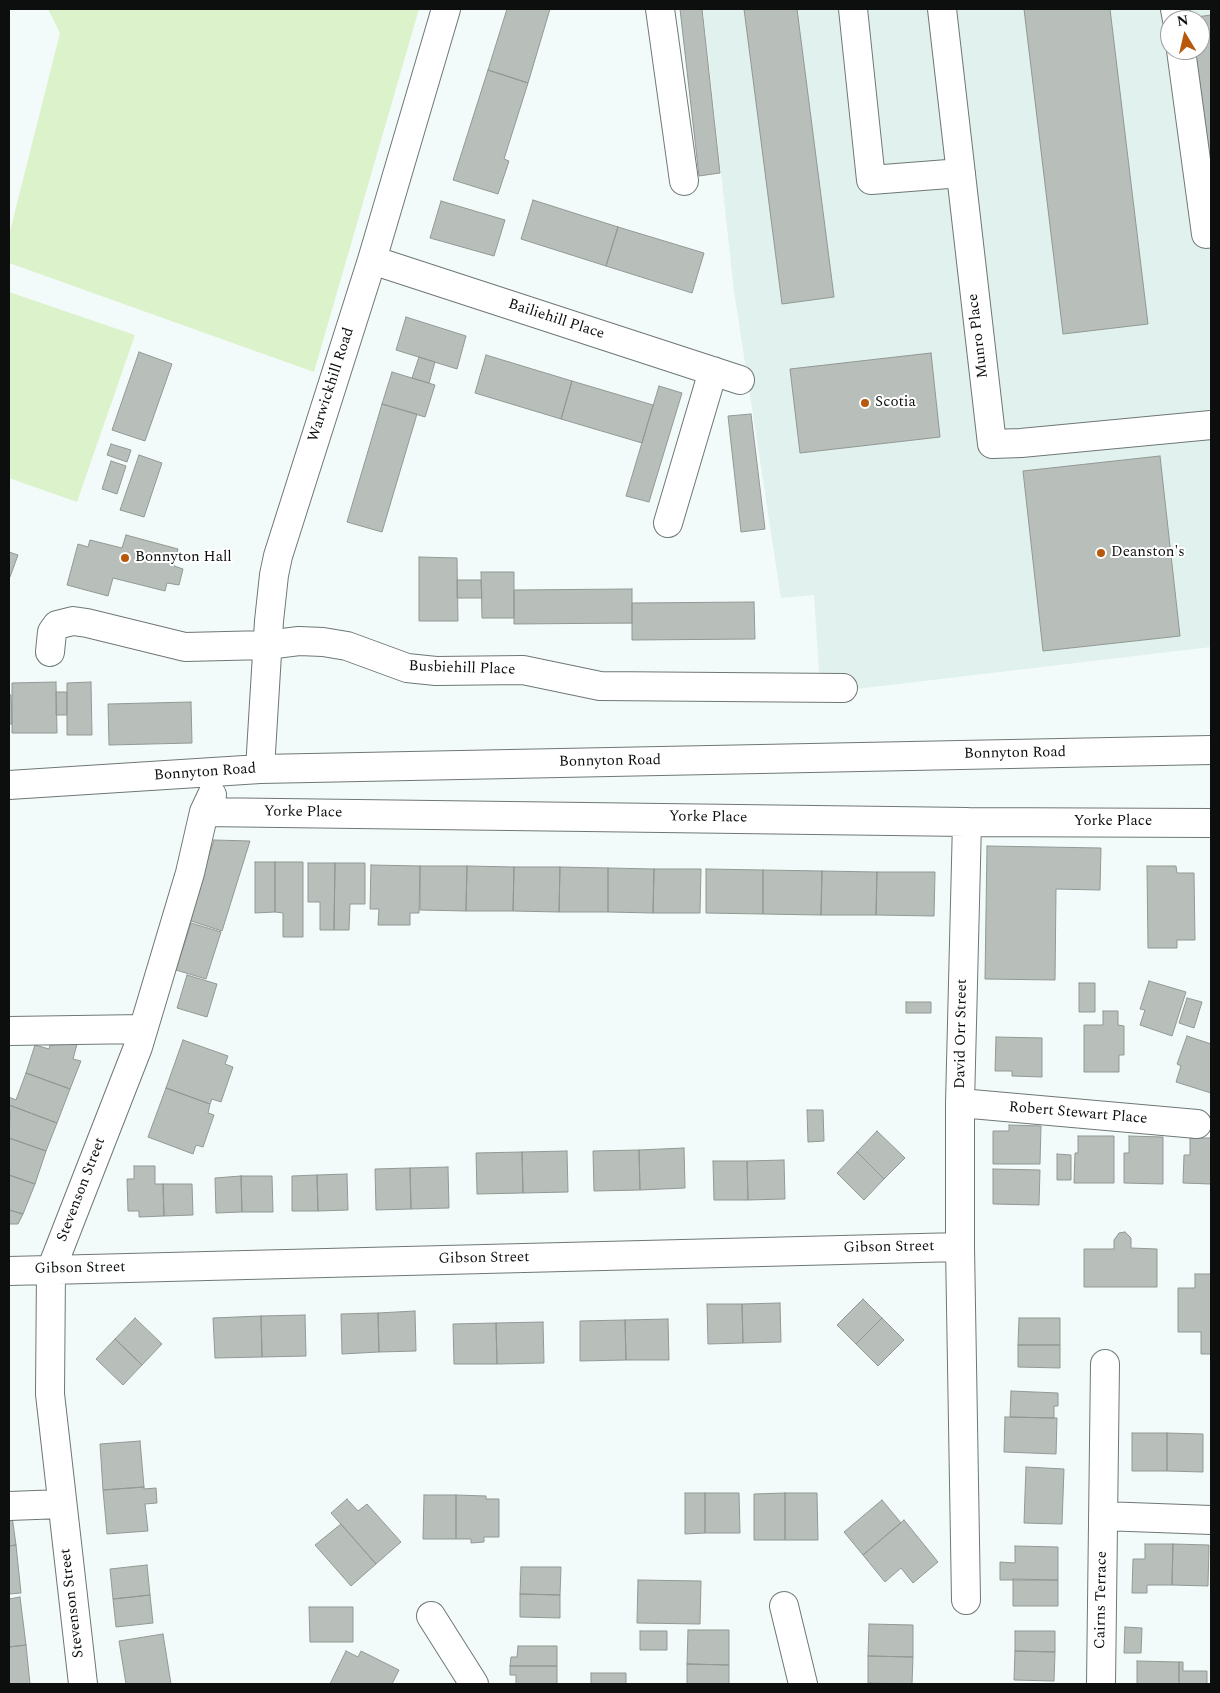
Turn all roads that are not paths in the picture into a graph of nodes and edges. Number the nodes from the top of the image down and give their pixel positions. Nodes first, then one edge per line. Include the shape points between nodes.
1 (446, 9) edge
2 (660, 9) edge
3 (853, 9) edge
4 (942, 9) edge
5 (1182, 60) edge
6 (960, 173) junction
7 (684, 181) dead end
8 (1211, 233) edge
9 (372, 260) junction
10 (713, 371) junction
11 (740, 380) dead end
12 (1211, 425) edge
13 (668, 523) dead end
14 (267, 645) junction
15 (50, 652) dead end
16 (843, 688) dead end
17 (1211, 750) edge
18 (260, 769) junction
19 (224, 772) junction
20 (9, 785) edge
21 (204, 812) junction
22 (967, 822) junction
23 (1211, 823) edge
24 (143, 1029) junction
25 (9, 1031) edge
26 (960, 1103) junction
27 (1197, 1124) dead end
28 (960, 1247) junction
29 (51, 1270) junction
30 (9, 1271) edge
31 (1105, 1364) dead end
32 (62, 1504) junction
33 (9, 1506) edge
34 (1103, 1516) junction
35 (1211, 1520) edge
36 (966, 1600) dead end
37 (784, 1606) dead end
38 (431, 1616) dead end
39 (83, 1684) edge
40 (474, 1684) edge
41 (803, 1684) edge
42 (1101, 1684) edge

1 - 9 street, Warwickhill Road
2 - 7 street
3 - 6 street via 871,180
4 - 6 street, Munro Place
5 - 8 street via 1206,234
6 - 12 street, Munro Place via 992,444
9 - 10 street, Bailiehill Place
9 - 14 street, Warwickhill Road via 278,556
10 - 11 street, Bailiehill Place
10 - 13 street
14 - 15 street, Busbiehill Place via 185,647 73,621 57,625 52,632
14 - 16 street, Busbiehill Place via 323,642 347,646 407,668 523,670 600,686
14 - 18 street, Warwickhill Road
17 - 18 street, Bonnyton Road
18 - 19 street, Bonnyton Road
19 - 20 street, Bonnyton Road
19 - 21 street, Stevenson Street
21 - 22 street, Yorke Place
21 - 24 street, Stevenson Street via 190,873
22 - 23 street, Yorke Place
22 - 26 street, David Orr Street
24 - 25 street
24 - 29 street, Stevenson Street
26 - 27 street, Robert Stewart Place
26 - 28 street, David Orr Street
28 - 29 street, Gibson Street
28 - 36 street, David Orr Street
29 - 30 street, Gibson Street
29 - 32 street, Stevenson Street via 50,1394
31 - 34 street, Cairns Terrace
32 - 33 street
32 - 39 street, Stevenson Street
34 - 35 street
34 - 42 street, Cairns Terrace
37 - 41 street
38 - 40 street

